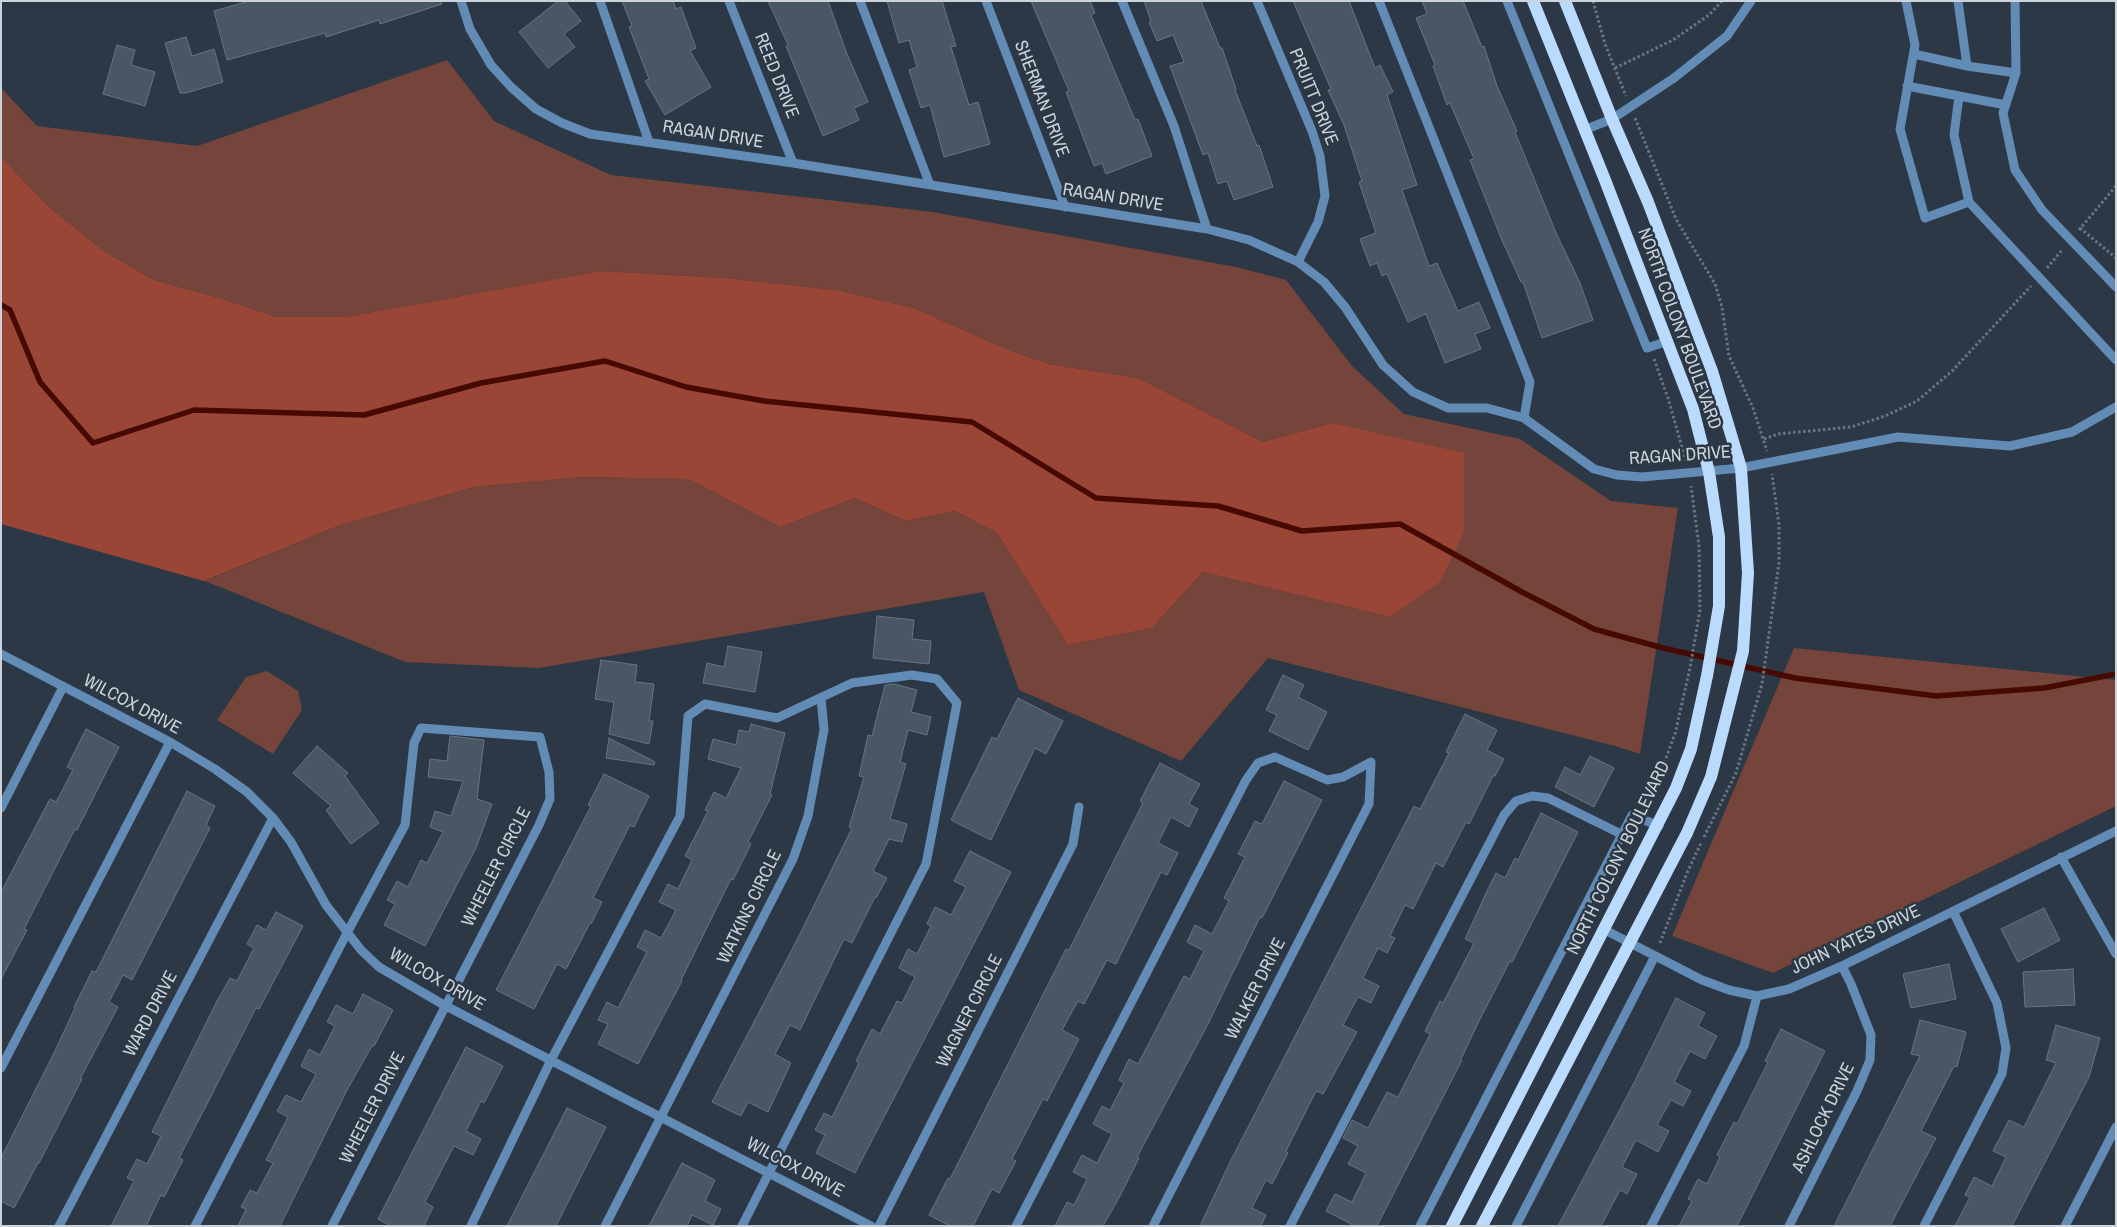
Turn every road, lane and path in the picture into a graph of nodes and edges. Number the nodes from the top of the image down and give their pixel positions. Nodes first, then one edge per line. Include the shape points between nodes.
1 (461, 1) edge
2 (600, 1) edge
3 (729, 1) edge
4 (860, 1) edge
5 (986, 1) edge
6 (1122, 1) edge
7 (1257, 1) edge
8 (1379, 1) edge
9 (1507, 1) edge
10 (1533, 1) edge
11 (1565, 1) edge
12 (1722, 1) edge
13 (1751, 1) edge
14 (1906, 1) edge
15 (1958, 1) edge
16 (2015, 1) edge
17 (1914, 54) junction
18 (1967, 66) junction
19 (1615, 68) dead end
20 (2016, 73) junction
21 (1907, 86) junction
22 (1959, 96) junction
23 (2006, 105) junction
24 (1612, 119) junction
25 (1584, 130) junction
26 (649, 142) junction
27 (793, 163) junction
28 (930, 185) junction
29 (2116, 186) edge
30 (1969, 202) junction
31 (1065, 208) junction
32 (2080, 228) junction
33 (1206, 229) junction
34 (2071, 240) junction
35 (2116, 258) edge
36 (1298, 262) junction
37 (2039, 278) junction
38 (2116, 287) edge
39 (1668, 341) junction
40 (1647, 348) junction
41 (2116, 360) edge
42 (2116, 407) edge
43 (1524, 418) junction
44 (1764, 439) dead end
45 (1741, 468) junction
46 (1709, 472) junction
47 (1688, 474) junction
48 (1, 654) edge
49 (63, 687) junction
50 (821, 698) junction
51 (170, 742) junction
52 (1079, 807) dead end
53 (1, 808) edge
54 (1632, 815) junction
55 (273, 818) junction
56 (1659, 826) junction
57 (2116, 831) edge
58 (1622, 834) junction
59 (2061, 858) junction
60 (1953, 911) junction
61 (1605, 930) junction
62 (347, 933) junction
63 (1631, 943) junction
64 (2116, 954) edge
65 (1656, 956) junction
66 (1842, 966) junction
67 (1758, 996) junction
68 (444, 1005) junction
69 (551, 1060) junction
70 (1, 1068) edge
71 (662, 1116) junction
72 (2116, 1128) edge
73 (770, 1173) junction
74 (59, 1226) edge
75 (195, 1226) edge
76 (332, 1226) edge
77 (470, 1226) edge
78 (605, 1226) edge
79 (742, 1226) edge
80 (871, 1226) edge
81 (879, 1226) edge
82 (1016, 1226) edge
83 (1153, 1226) edge
84 (1290, 1226) edge
85 (1420, 1226) edge
86 (1452, 1226) edge
87 (1482, 1226) edge
88 (1516, 1226) edge
89 (1651, 1226) edge
90 (1789, 1226) edge
91 (1924, 1226) edge
92 (2065, 1226) edge

1 - 26 street, RAGAN DRIVE via 470,28 491,65 536,109 590,134
2 - 26 street
3 - 27 street, REED DRIVE
4 - 28 street
5 - 31 street, SHERMAN DRIVE
6 - 33 street via 1174,126
7 - 36 street, PRUITT DRIVE via 1320,156 1325,196 1318,222
8 - 43 street via 1530,382
9 - 40 street
10 - 25 main road, NORTH COLONY BOULEVARD
11 - 24 main road, NORTH COLONY BOULEVARD
12 - 19 path via 1673,40
13 - 24 street via 1727,36 1674,78
14 - 17 street
15 - 18 street
16 - 20 street
17 - 18 street
17 - 21 street
18 - 20 street
20 - 23 street
21 - 22 street
21 - 30 street via 1900,129 1924,218
22 - 23 street
22 - 30 street via 1954,134
23 - 34 street via 2004,113 2014,170 2042,210
24 - 25 street
24 - 45 main road, NORTH COLONY BOULEVARD via 1648,202 1712,371
25 - 39 main road, NORTH COLONY BOULEVARD
26 - 27 street, RAGAN DRIVE
27 - 28 street, RAGAN DRIVE
28 - 31 street, RAGAN DRIVE
29 - 32 path
30 - 37 street
31 - 33 street, RAGAN DRIVE
32 - 34 path
32 - 35 path
33 - 36 street, RAGAN DRIVE via 1249,240
34 - 37 path
34 - 38 street
36 - 43 street, RAGAN DRIVE via 1324,282 1345,307 1383,365 1413,392 1448,408 1487,408
37 - 41 street
37 - 44 path via 1952,371 1917,401 1885,416 1851,426 1778,434
39 - 40 street
39 - 46 main road, NORTH COLONY BOULEVARD via 1693,409
40 - 47 path via 1668,398
42 - 45 street, RAGAN DRIVE via 2072,432 2010,446 1898,437
43 - 47 street, RAGAN DRIVE via 1594,468 1617,475 1642,477
45 - 46 street, RAGAN DRIVE
45 - 63 main road, NORTH COLONY BOULEVARD via 1748,573 1743,651 1711,777 1687,833
46 - 47 street, RAGAN DRIVE
46 - 56 main road, NORTH COLONY BOULEVARD via 1719,537 1719,606 1691,749
47 - 54 path via 1699,546 1700,610 1675,734 1647,798
48 - 49 street, WILCOX DRIVE
49 - 51 street, WILCOX DRIVE
49 - 53 street
50 - 69 street via 777,718 705,704 688,716 680,816
50 - 71 street, WATKINS CIRCLE via 824,730 808,816 793,859
50 - 73 street via 852,683 912,675 937,679 957,704 926,864
51 - 55 street, WILCOX DRIVE via 247,792
51 - 70 street
52 - 81 street, WAGNER CIRCLE via 1073,844
54 - 56 street
54 - 58 street
55 - 62 street, WILCOX DRIVE
55 - 74 street, WARD DRIVE
56 - 61 main road, NORTH COLONY BOULEVARD
57 - 59 street, JOHN YATES DRIVE
58 - 84 street via 1548,798 1532,796 1516,801 1504,815
58 - 85 street
59 - 60 street, JOHN YATES DRIVE
59 - 64 street
60 - 66 street, JOHN YATES DRIVE
60 - 91 street via 1997,1003 2006,1048 2002,1074
61 - 63 street, JOHN YATES DRIVE
61 - 86 main road, NORTH COLONY BOULEVARD
62 - 68 street, WILCOX DRIVE via 379,967
62 - 68 street, WHEELER CIRCLE via 405,825 414,743 421,728 540,737 549,772 550,799
62 - 75 street
63 - 65 street, JOHN YATES DRIVE
63 - 87 main road, NORTH COLONY BOULEVARD
65 - 67 street, JOHN YATES DRIVE via 1702,980
65 - 88 street
66 - 67 street, JOHN YATES DRIVE via 1789,990
66 - 90 street, ASHLOCK DRIVE via 1871,1035 1870,1060
67 - 89 street via 1744,1046
68 - 69 street, WILCOX DRIVE
68 - 76 street, WHEELER DRIVE
69 - 71 street, WILCOX DRIVE
69 - 77 street
71 - 73 street, WILCOX DRIVE
71 - 78 street, WATKINS CIRCLE
72 - 92 street
73 - 79 street
73 - 80 street, WILCOX DRIVE
82 - 83 street, WALKER DRIVE via 1246,780 1258,763 1275,757 1327,780 1343,777 1371,762 1369,804

